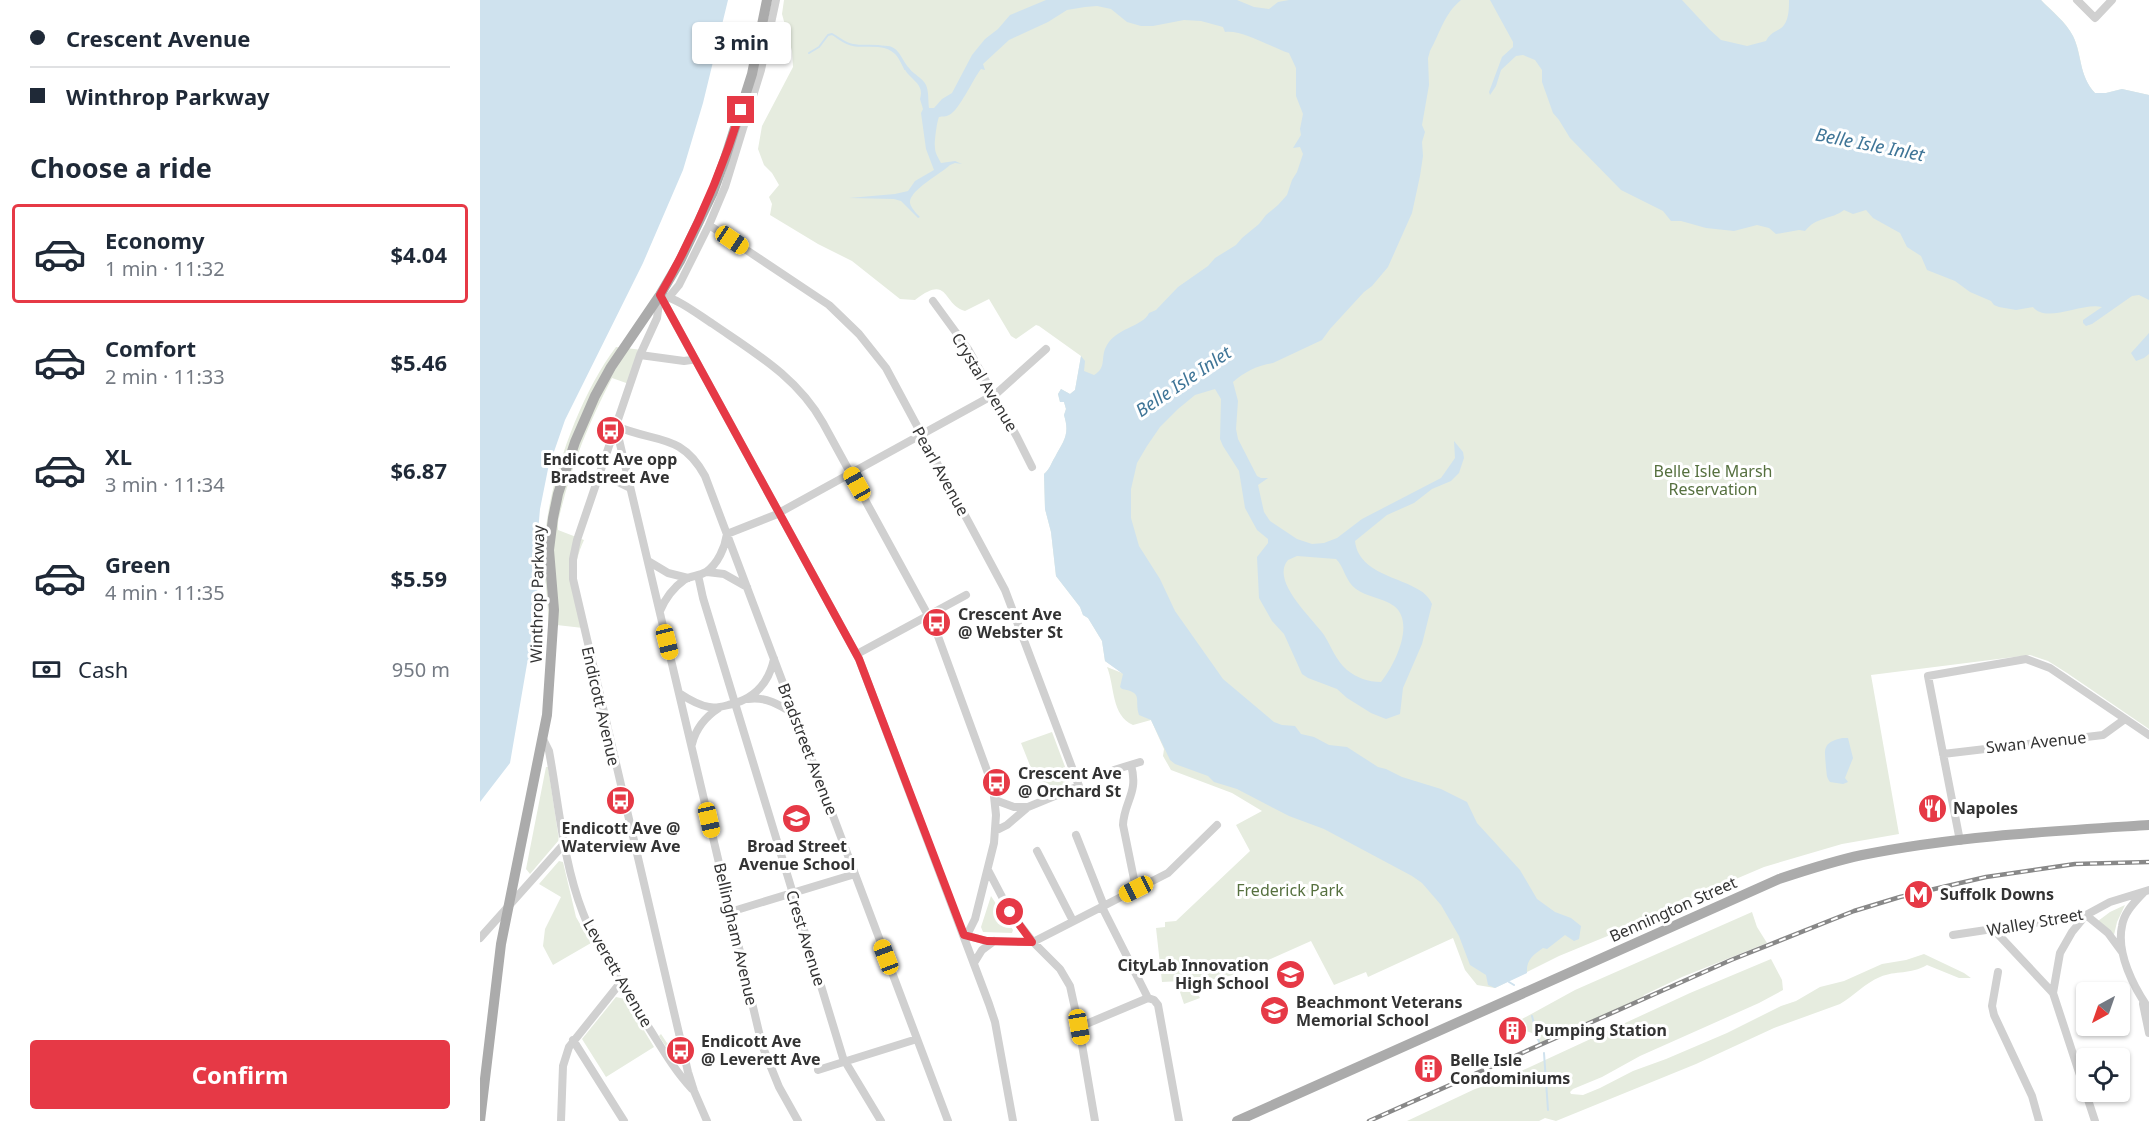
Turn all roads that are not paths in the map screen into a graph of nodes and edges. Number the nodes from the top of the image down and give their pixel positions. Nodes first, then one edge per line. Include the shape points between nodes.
1 (767, 0) edge
2 (776, 0) edge
3 (2077, 0) edge
4 (2112, 0) edge
5 (709, 225) junction
6 (664, 296) junction
7 (933, 301) dead end
8 (1046, 350) dead end
9 (640, 355) junction
10 (693, 357) junction
11 (994, 395) junction
12 (616, 426) junction
13 (921, 435) junction
14 (1032, 467) dead end
15 (851, 473) junction
16 (597, 480) junction
17 (630, 488) junction
18 (779, 513) junction
19 (727, 534) junction
20 (648, 560) junction
21 (707, 572) junction
22 (698, 575) junction
23 (688, 578) junction
24 (747, 587) junction
25 (966, 595) dead end
26 (660, 611) junction
27 (928, 616) junction
28 (857, 654) junction
29 (774, 659) junction
30 (679, 693) junction
31 (748, 699) junction
32 (735, 703) junction
33 (720, 707) junction
34 (795, 715) junction
35 (2125, 719) junction
36 (2149, 735) edge
37 (543, 739) junction
38 (692, 747) junction
39 (1943, 754) junction
40 (1114, 770) dead end
41 (995, 800) junction
42 (1028, 807) junction
43 (1217, 825) dead end
44 (2149, 825) edge
45 (995, 831) junction
46 (1076, 835) dead end
47 (1960, 840) junction
48 (564, 844) junction
49 (1037, 851) dead end
50 (988, 870) junction
51 (855, 874) junction
52 (1136, 889) junction
53 (2147, 891) edge
54 (793, 893) junction
55 (1103, 906) junction
56 (508, 907) junction
57 (730, 912) junction
58 (2086, 915) junction
59 (1073, 921) junction
60 (1994, 930) junction
61 (481, 934) edge
62 (964, 935) junction
63 (1953, 935) dead end
64 (995, 941) junction
65 (1032, 942) junction
66 (2123, 952) junction
67 (974, 963) junction
68 (1998, 972) dead end
69 (621, 982) junction
70 (2053, 993) junction
71 (1148, 998) junction
72 (2141, 999) junction
73 (2149, 1009) edge
74 (1079, 1027) junction
75 (2149, 1033) edge
76 (917, 1039) junction
77 (573, 1040) junction
78 (844, 1061) junction
79 (818, 1070) dead end
80 (694, 1092) junction
81 (480, 1121) edge
82 (561, 1121) edge
83 (624, 1121) edge
84 (707, 1121) edge
85 (798, 1121) edge
86 (881, 1121) edge
87 (948, 1121) edge
88 (1013, 1121) edge
89 (1095, 1121) edge
90 (1179, 1121) edge
91 (1238, 1121) edge
92 (2039, 1121) edge
93 (2095, 1121) edge

1 - 6 main road, Winthrop Parkway via 754,63 722,170
2 - 5 street via 765,54 725,187
3 - 4 street via 2095,18
5 - 6 street via 677,287
5 - 13 street, Pearl Avenue via 814,294 848,323 886,368
6 - 9 street, Endicott Avenue
6 - 10 street
6 - 15 street via 788,377 815,409
6 - 37 main road, Winthrop Parkway via 597,391 559,489 550,540 554,615
7 - 11 street, Crystal Avenue via 962,340
8 - 11 street
9 - 10 street via 687,361
9 - 12 street, Endicott Avenue
10 - 18 street
11 - 13 street
11 - 14 street, Crystal Avenue
12 - 16 street, Endicott Avenue
12 - 17 street, Bellingham Avenue
12 - 19 street, Bradstreet Avenue via 663,439 690,455 705,476
13 - 15 street
13 - 42 street, Pearl Avenue via 1012,605 1079,786
15 - 18 street
15 - 27 street
16 - 17 street via 611,480
16 - 80 street, Endicott Avenue via 575,549 574,589
17 - 20 street, Bellingham Avenue
18 - 19 street
18 - 28 street
19 - 21 street via 723,550
19 - 24 street, Bradstreet Avenue
20 - 23 street via 668,573
20 - 26 street, Bellingham Avenue
21 - 22 street
21 - 24 street via 728,576
22 - 23 street
22 - 32 street, Crest Avenue
23 - 26 street via 673,591
24 - 29 street, Bradstreet Avenue
25 - 27 street
26 - 30 street, Bellingham Avenue
27 - 28 street
27 - 41 street via 987,768
28 - 62 street
29 - 31 street via 764,683
29 - 34 street, Bradstreet Avenue
30 - 33 street via 703,705
30 - 38 street, Bellingham Avenue
31 - 32 street
31 - 34 street via 770,701
32 - 33 street
32 - 54 street, Crest Avenue
33 - 38 street via 703,722
34 - 51 street, Bradstreet Avenue
35 - 36 street
35 - 39 street, Swan Avenue via 2103,735
35 - 39 street via 2050,668 2026,659 1928,676
37 - 48 street, Leverett Avenue via 549,752
37 - 56 main road, Winthrop Parkway
38 - 57 street, Bellingham Avenue
39 - 47 street
40 - 52 street via 1136,764 1123,822
41 - 42 street
41 - 45 street
42 - 45 street
43 - 52 street via 1171,871
44 - 47 main road, Bennington Street
45 - 50 street
46 - 55 street
47 - 91 main road, Bennington Street via 1863,855 1779,879
48 - 56 street
48 - 69 street, Leverett Avenue via 584,916
49 - 59 street
50 - 62 street via 975,919
50 - 65 street via 1006,907
51 - 54 street
51 - 76 street, Bradstreet Avenue
52 - 55 street
53 - 58 street, Walley Street via 2110,902
53 - 66 street via 2126,914 2121,928
54 - 57 street
54 - 78 street, Crest Avenue
55 - 59 street
55 - 71 street
56 - 61 street
56 - 81 main road, Winthrop Parkway
57 - 85 street, Bellingham Avenue via 764,1050
58 - 60 street, Walley Street
58 - 66 street
58 - 70 street via 2060,953
59 - 65 street
60 - 63 street, Walley Street
60 - 70 street
62 - 64 street
62 - 67 street
64 - 65 street
64 - 67 street via 982,950
65 - 74 street via 1067,980
66 - 72 street
67 - 88 street via 993,1016
68 - 92 street via 1994,1015 2032,1096
69 - 77 street
69 - 80 street, Leverett Avenue
70 - 93 street
71 - 74 street
71 - 90 street via 1158,1005
72 - 73 street
72 - 75 street
74 - 89 street
76 - 78 street
76 - 87 street, Bradstreet Avenue
77 - 82 street via 563,1064
77 - 83 street
78 - 79 street
78 - 86 street, Crest Avenue
80 - 84 street, Endicott Avenue

